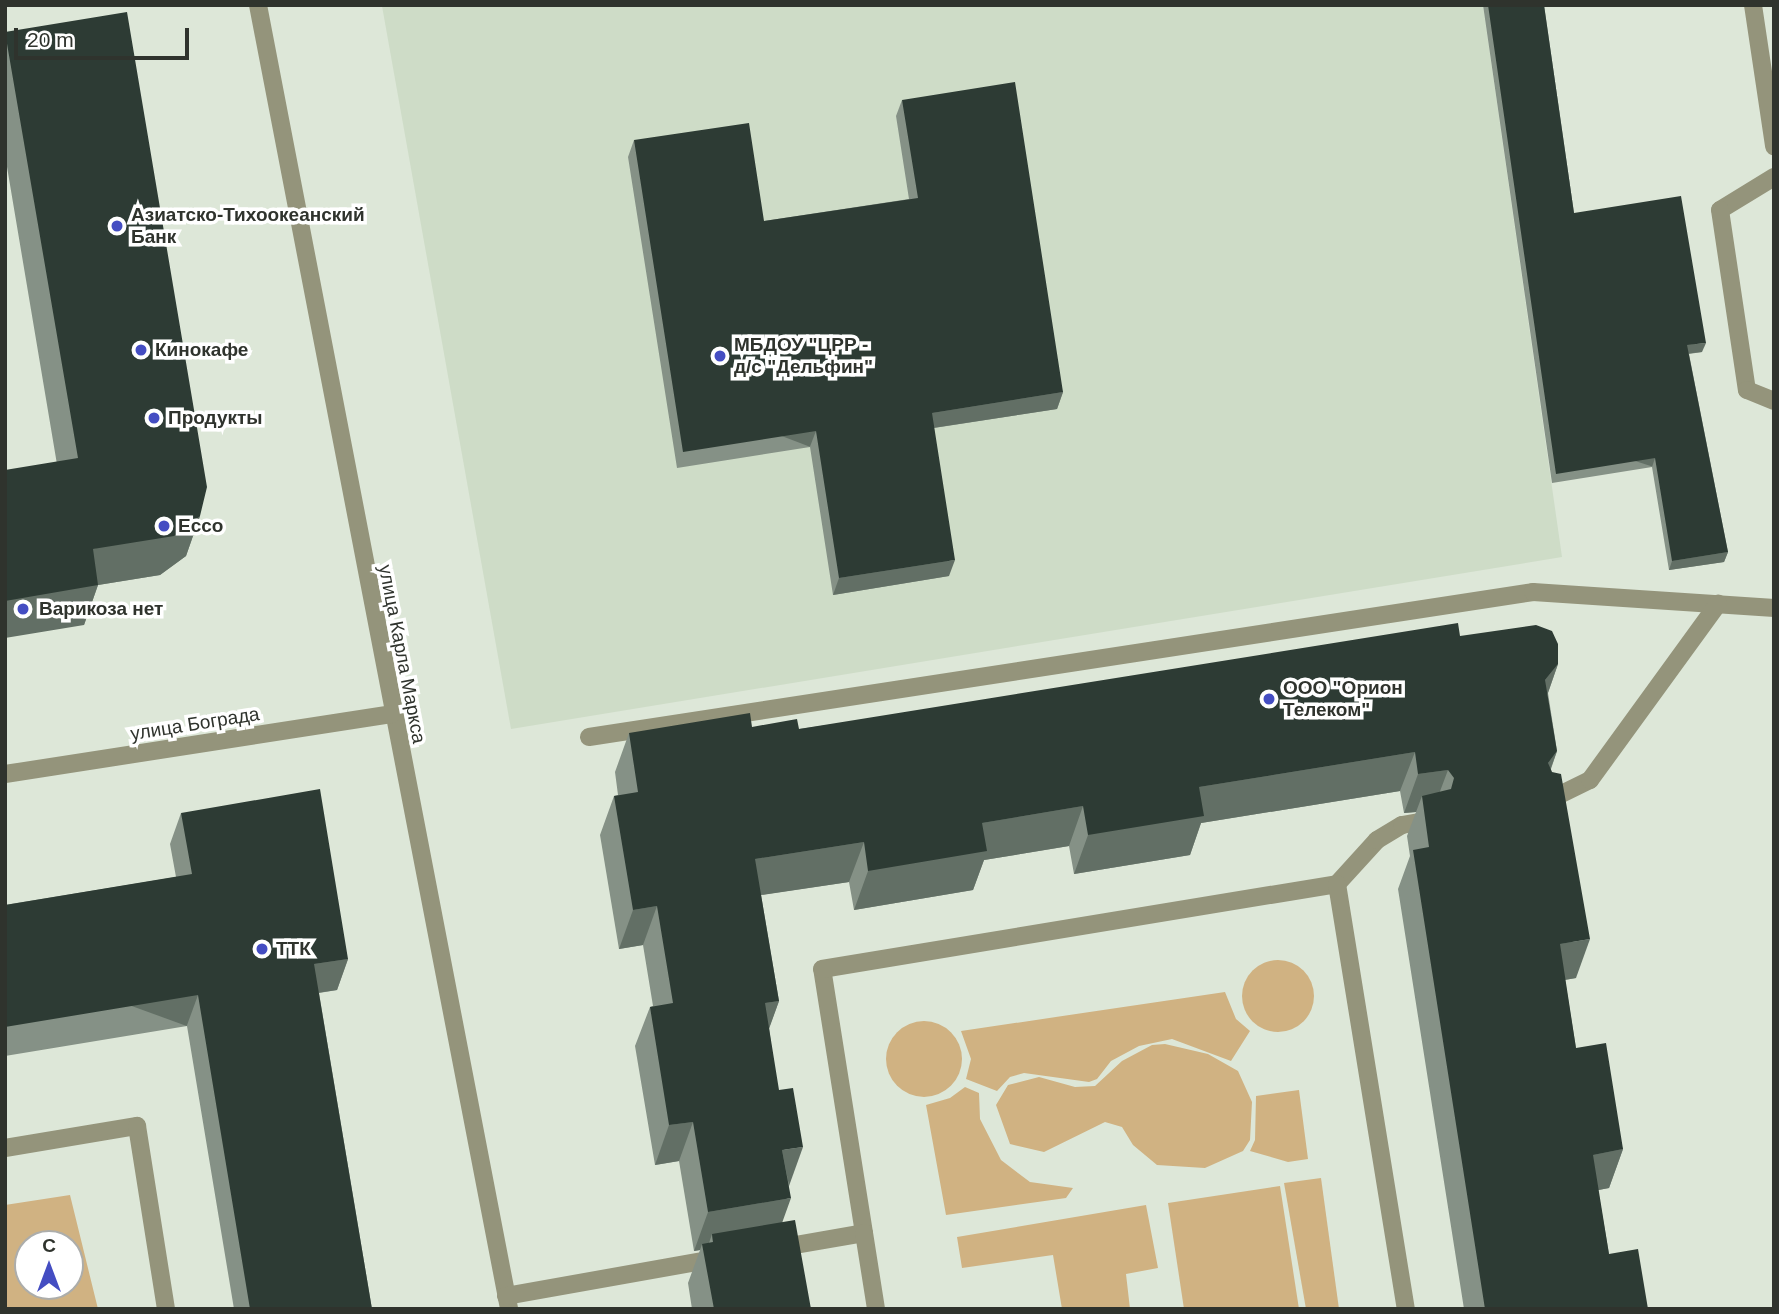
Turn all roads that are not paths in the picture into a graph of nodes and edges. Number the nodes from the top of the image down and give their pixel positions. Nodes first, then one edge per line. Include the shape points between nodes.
1 (258, 5) edge
2 (1753, 5) edge
3 (1774, 146) edge
4 (1774, 177) edge
5 (1774, 401) edge
6 (1718, 604) junction
7 (1774, 608) edge
8 (391, 714) junction
9 (589, 737) dead end
10 (5, 774) edge
11 (1545, 802) edge
12 (1429, 820) edge
13 (1337, 884) junction
14 (5, 1148) edge
15 (864, 1233) junction
16 (507, 1302) edge
17 (166, 1309) edge
18 (876, 1309) edge
19 (1406, 1309) edge

1 - 8 street, улица Карла Маркса
2 - 3 street
4 - 5 street via 1720,211 1747,390
6 - 7 street
6 - 9 street via 1533,592
6 - 11 street via 1590,780
8 - 10 street, улица Бограда
8 - 16 street, улица Карла Маркса
12 - 13 street via 1402,825 1377,840
13 - 15 street via 822,969
13 - 19 street
14 - 17 street via 137,1126
15 - 16 street
15 - 18 street

